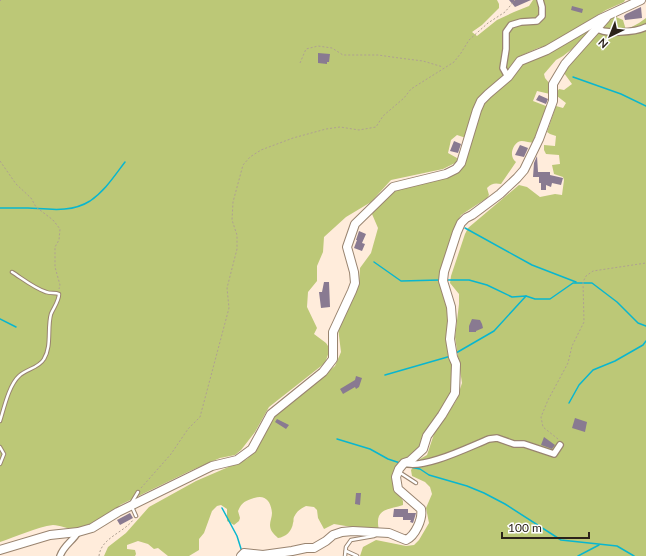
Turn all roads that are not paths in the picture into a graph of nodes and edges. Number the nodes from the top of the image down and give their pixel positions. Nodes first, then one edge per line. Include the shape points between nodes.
1 (540, 0) edge
2 (641, 0) edge
3 (611, 14) junction
4 (646, 27) edge
5 (596, 28) junction
6 (508, 77) junction
7 (12, 272) dead end
8 (0, 421) edge
9 (560, 446) road end
10 (0, 447) edge
11 (404, 463) junction
12 (0, 464) edge
13 (398, 472) junction
14 (416, 482) dead end
15 (138, 492) road end
16 (132, 506) junction
17 (136, 516) road end
18 (78, 532) junction
19 (378, 533) junction
20 (0, 550) edge
21 (346, 551) junction
22 (60, 556) edge
23 (241, 556) edge
24 (346, 556) edge
25 (357, 556) edge

1 - 6 street via 542,16 537,21 510,25 506,32 504,68
2 - 3 street
3 - 5 street
3 - 6 street via 547,50 520,61
4 - 5 street via 633,32 604,32
5 - 11 street via 565,64 553,84 553,101 524,170 512,184 461,223 443,281 451,307 450,339 456,364 455,393 427,436 423,449
6 - 16 street via 481,101 461,162 456,169 446,174 393,187 355,224 347,247 355,283 333,332 333,359 323,372 271,414 252,449 237,460 212,466
7 - 8 lane via 38,289 48,293 57,292 59,298 51,314 44,360 18,376
9 - 11 street via 554,454 495,438 426,464
10 - 12 lane via 4,454
11 - 13 street
13 - 14 lane
13 - 19 street via 398,489 421,510 420,519 408,539
15 - 16 lane via 131,503
16 - 17 lane
16 - 18 street via 92,528
18 - 20 street via 50,535
18 - 22 street
19 - 21 lane via 374,536 352,539 348,542
19 - 23 street via 342,532 314,548 264,554 244,553
21 - 24 lane
21 - 25 lane

